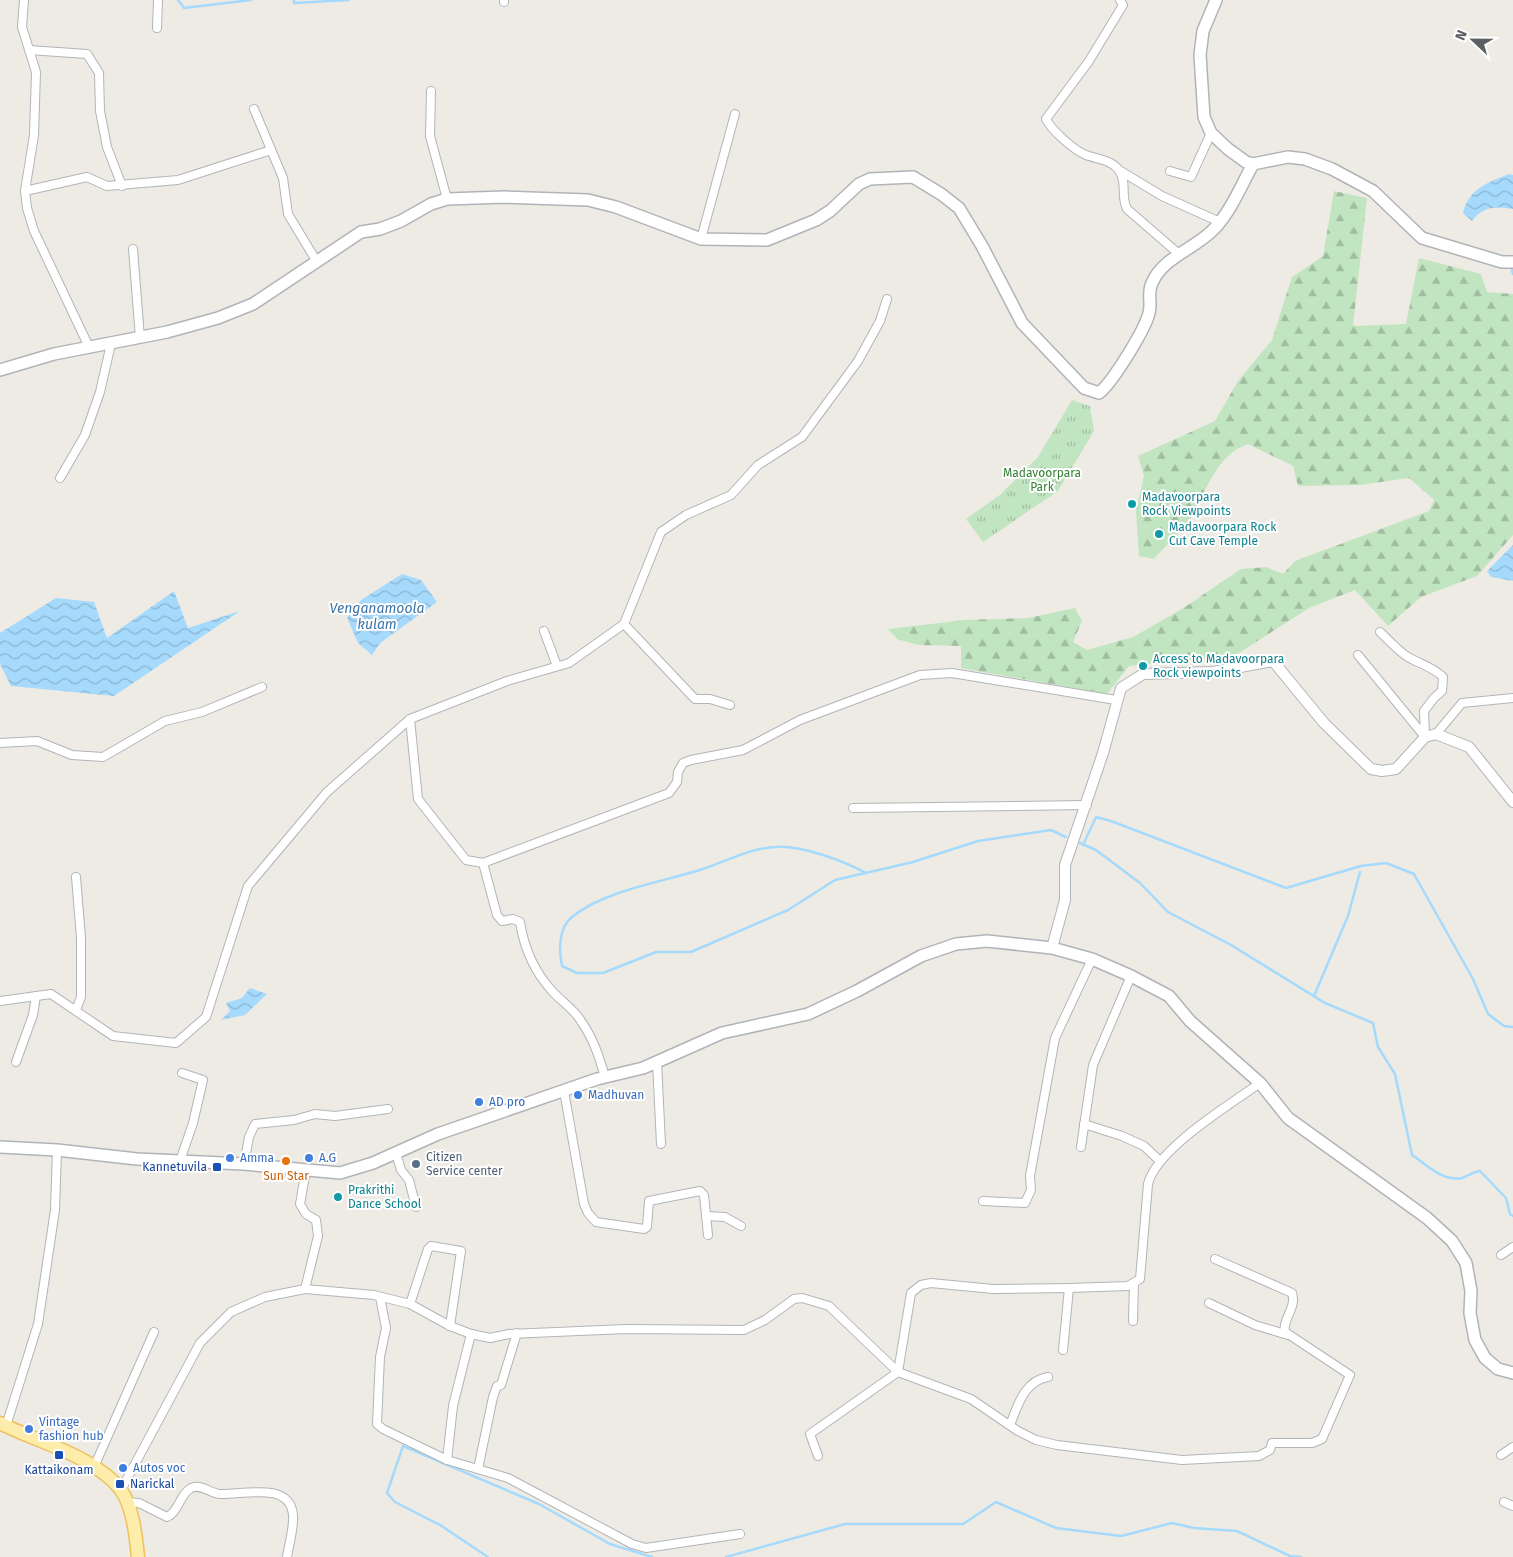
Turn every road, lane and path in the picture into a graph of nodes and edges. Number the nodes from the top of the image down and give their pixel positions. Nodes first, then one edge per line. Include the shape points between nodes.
1 (24, 0) edge
2 (158, 0) edge
3 (1120, 0) edge
4 (1216, 0) edge
5 (157, 28) dead end
6 (29, 50) junction
7 (431, 91) dead end
8 (254, 109) dead end
9 (735, 114) dead end
10 (1211, 133) junction
11 (271, 150) junction
12 (1253, 164) junction
13 (1119, 170) junction
14 (1170, 171) dead end
15 (122, 186) junction
16 (25, 191) junction
17 (447, 199) junction
18 (1220, 222) junction
19 (701, 239) junction
20 (133, 249) dead end
21 (1179, 254) junction
22 (317, 262) junction
23 (1513, 262) edge
24 (887, 299) dead end
25 (140, 338) junction
26 (111, 344) junction
27 (89, 347) junction
28 (0, 370) edge
29 (60, 478) dead end
30 (624, 624) junction
31 (544, 631) dead end
32 (1380, 632) dead end
33 (1358, 655) dead end
34 (558, 666) junction
35 (262, 687) dead end
36 (1513, 698) edge
37 (1116, 700) junction
38 (730, 705) dead end
39 (410, 719) junction
40 (1436, 734) junction
41 (1425, 736) junction
42 (0, 743) edge
43 (1513, 802) edge
44 (1086, 805) junction
45 (854, 808) dead end
46 (482, 864) junction
47 (76, 877) dead end
48 (1052, 948) junction
49 (1092, 959) junction
50 (1130, 976) junction
51 (36, 996) junction
52 (0, 1001) edge
53 (76, 1010) junction
54 (16, 1062) dead end
55 (657, 1062) junction
56 (182, 1073) dead end
57 (605, 1077) junction
58 (1260, 1083) junction
59 (564, 1091) junction
60 (388, 1109) dead end
61 (1084, 1124) junction
62 (661, 1144) dead end
63 (0, 1147) edge
64 (1081, 1147) dead end
65 (58, 1150) junction
66 (396, 1153) junction
67 (180, 1161) junction
68 (1160, 1161) junction
69 (244, 1164) junction
70 (306, 1170) junction
71 (983, 1200) dead end
72 (416, 1207) dead end
73 (706, 1216) junction
74 (741, 1226) dead end
75 (708, 1235) dead end
76 (1513, 1247) edge
77 (1500, 1255) dead end
78 (1215, 1259) dead end
79 (1134, 1283) junction
80 (1069, 1288) junction
81 (305, 1289) junction
82 (380, 1297) junction
83 (1209, 1303) dead end
84 (410, 1304) junction
85 (1133, 1321) dead end
86 (450, 1326) junction
87 (154, 1332) dead end
88 (517, 1333) junction
89 (471, 1334) junction
90 (1289, 1336) junction
91 (1063, 1350) dead end
92 (898, 1372) junction
93 (1513, 1372) edge
94 (1048, 1377) dead end
95 (3, 1424) edge
96 (1010, 1425) junction
97 (1513, 1447) edge
98 (1501, 1454) dead end
99 (818, 1456) dead end
100 (447, 1460) junction
101 (94, 1467) junction
102 (478, 1469) junction
103 (124, 1496) junction
104 (1504, 1502) dead end
105 (1513, 1506) edge
106 (740, 1534) dead end
107 (138, 1557) edge
108 (287, 1557) edge

1 - 6 street via 22,26
2 - 5 street
3 - 13 street via 1123,5 1089,61 1046,119 1050,127 1084,154 1112,164
4 - 10 main road via 1203,31 1200,55 1204,117
6 - 15 street via 87,54 98,73 100,111 107,147
6 - 16 street via 36,72 36,94 34,135
7 - 17 street via 430,136
8 - 11 street
9 - 19 street
10 - 12 main road via 1228,149
10 - 14 street via 1190,177
11 - 15 street via 178,180
11 - 22 street via 283,178 288,214
12 - 18 main road
12 - 23 main road via 1288,157 1332,168 1373,191 1422,238 1502,262
13 - 18 street via 1162,196
13 - 21 street via 1124,183 1122,200 1127,209
15 - 16 street via 107,186 87,177
16 - 27 street via 34,231
17 - 19 main road via 588,200 616,207
17 - 22 main road via 394,223 361,232
18 - 21 main road
19 - 21 main road via 774,238 816,220 859,184 870,179 913,177 959,208 1022,323 1084,388 1099,393 1115,375 1149,315 1152,283
20 - 25 street
22 - 25 main road via 253,304 209,321
24 - 30 street via 880,321 858,361 802,437 758,465 731,495 686,515 661,532
25 - 26 main road
26 - 27 main road
26 - 29 street via 100,392 85,435
27 - 28 main road
30 - 34 street via 570,663
30 - 38 street via 695,699 710,699
31 - 34 street
32 - 41 street via 1405,655 1434,668 1443,677 1442,692 1424,711
33 - 41 street
34 - 39 street via 507,681
35 - 42 street via 202,712 165,721 103,757 72,755 37,742
36 - 40 street via 1462,703
37 - 41 street via 1121,688 1143,674 1213,672 1274,661 1324,723 1371,769 1396,769
37 - 44 street
37 - 46 street via 952,673 920,675 800,720 743,750 683,763 677,782 669,793
39 - 46 street via 418,798 466,860
39 - 53 street via 326,792 248,886 206,1017 176,1043 113,1036
40 - 41 street
40 - 43 street via 1469,747
44 - 45 street
44 - 48 street via 1065,865 1065,900
46 - 57 street via 497,915 502,921 513,919 520,922 530,958 538,973 580,1019 596,1046
47 - 53 street via 81,938 80,997
48 - 49 main road
48 - 55 main road via 988,941 956,944 921,956 808,1014 722,1033
49 - 50 main road
49 - 71 street via 1055,1038 1030,1176 1031,1190 1024,1203
50 - 58 main road via 1169,996 1190,1022
50 - 61 street via 1093,1065
51 - 52 street
51 - 53 street via 51,994
51 - 54 street via 33,1015
55 - 57 main road
55 - 62 street
56 - 67 street via 203,1080
57 - 59 main road
58 - 68 street via 1204,1122
58 - 93 main road via 1288,1118 1427,1218 1452,1241 1466,1263 1475,1340 1485,1358 1498,1369
59 - 66 main road via 438,1134
59 - 73 street via 584,1204 596,1222 644,1229 647,1227 649,1201 698,1191 704,1193
60 - 69 street via 335,1116 315,1114 255,1124
61 - 64 street
61 - 68 street via 1144,1146
63 - 65 main road
65 - 67 main road
65 - 95 street via 55,1210 38,1324
66 - 70 main road via 340,1173
66 - 72 street via 401,1170 409,1180
67 - 69 main road
68 - 79 street via 1148,1184 1140,1279
69 - 70 main road
70 - 81 street via 300,1204 303,1211 316,1220 318,1236
73 - 74 street via 726,1217
73 - 75 street
76 - 77 street
78 - 90 street via 1292,1293 1293,1306 1284,1327
79 - 80 street via 1128,1286
79 - 85 street
80 - 91 street
80 - 92 street via 921,1285 911,1294
81 - 82 street
81 - 103 street via 265,1297 231,1312 200,1343
82 - 84 street
82 - 100 street via 386,1328 380,1357 377,1424
83 - 90 street via 1254,1325
84 - 86 street
84 - 86 street via 428,1249 438,1246 461,1251
86 - 89 street
87 - 101 street
88 - 89 street via 490,1338
88 - 92 street via 626,1329 744,1330 765,1320 794,1299 802,1298 829,1306
88 - 102 street via 501,1384 493,1397
89 - 100 street via 453,1406
90 - 96 street via 1350,1376 1322,1439 1312,1443 1272,1444 1270,1450 1259,1456 1182,1460 1057,1445 1036,1440
92 - 96 street via 971,1399
92 - 99 street via 810,1434
94 - 96 street via 1040,1378 1024,1391
95 - 101 main road
97 - 98 street
100 - 102 street
101 - 103 main road
102 - 106 street via 508,1478 632,1544 646,1548
103 - 107 main road
103 - 108 street via 167,1517 192,1488 199,1487 218,1494 277,1492 285,1498 293,1514
104 - 105 street

